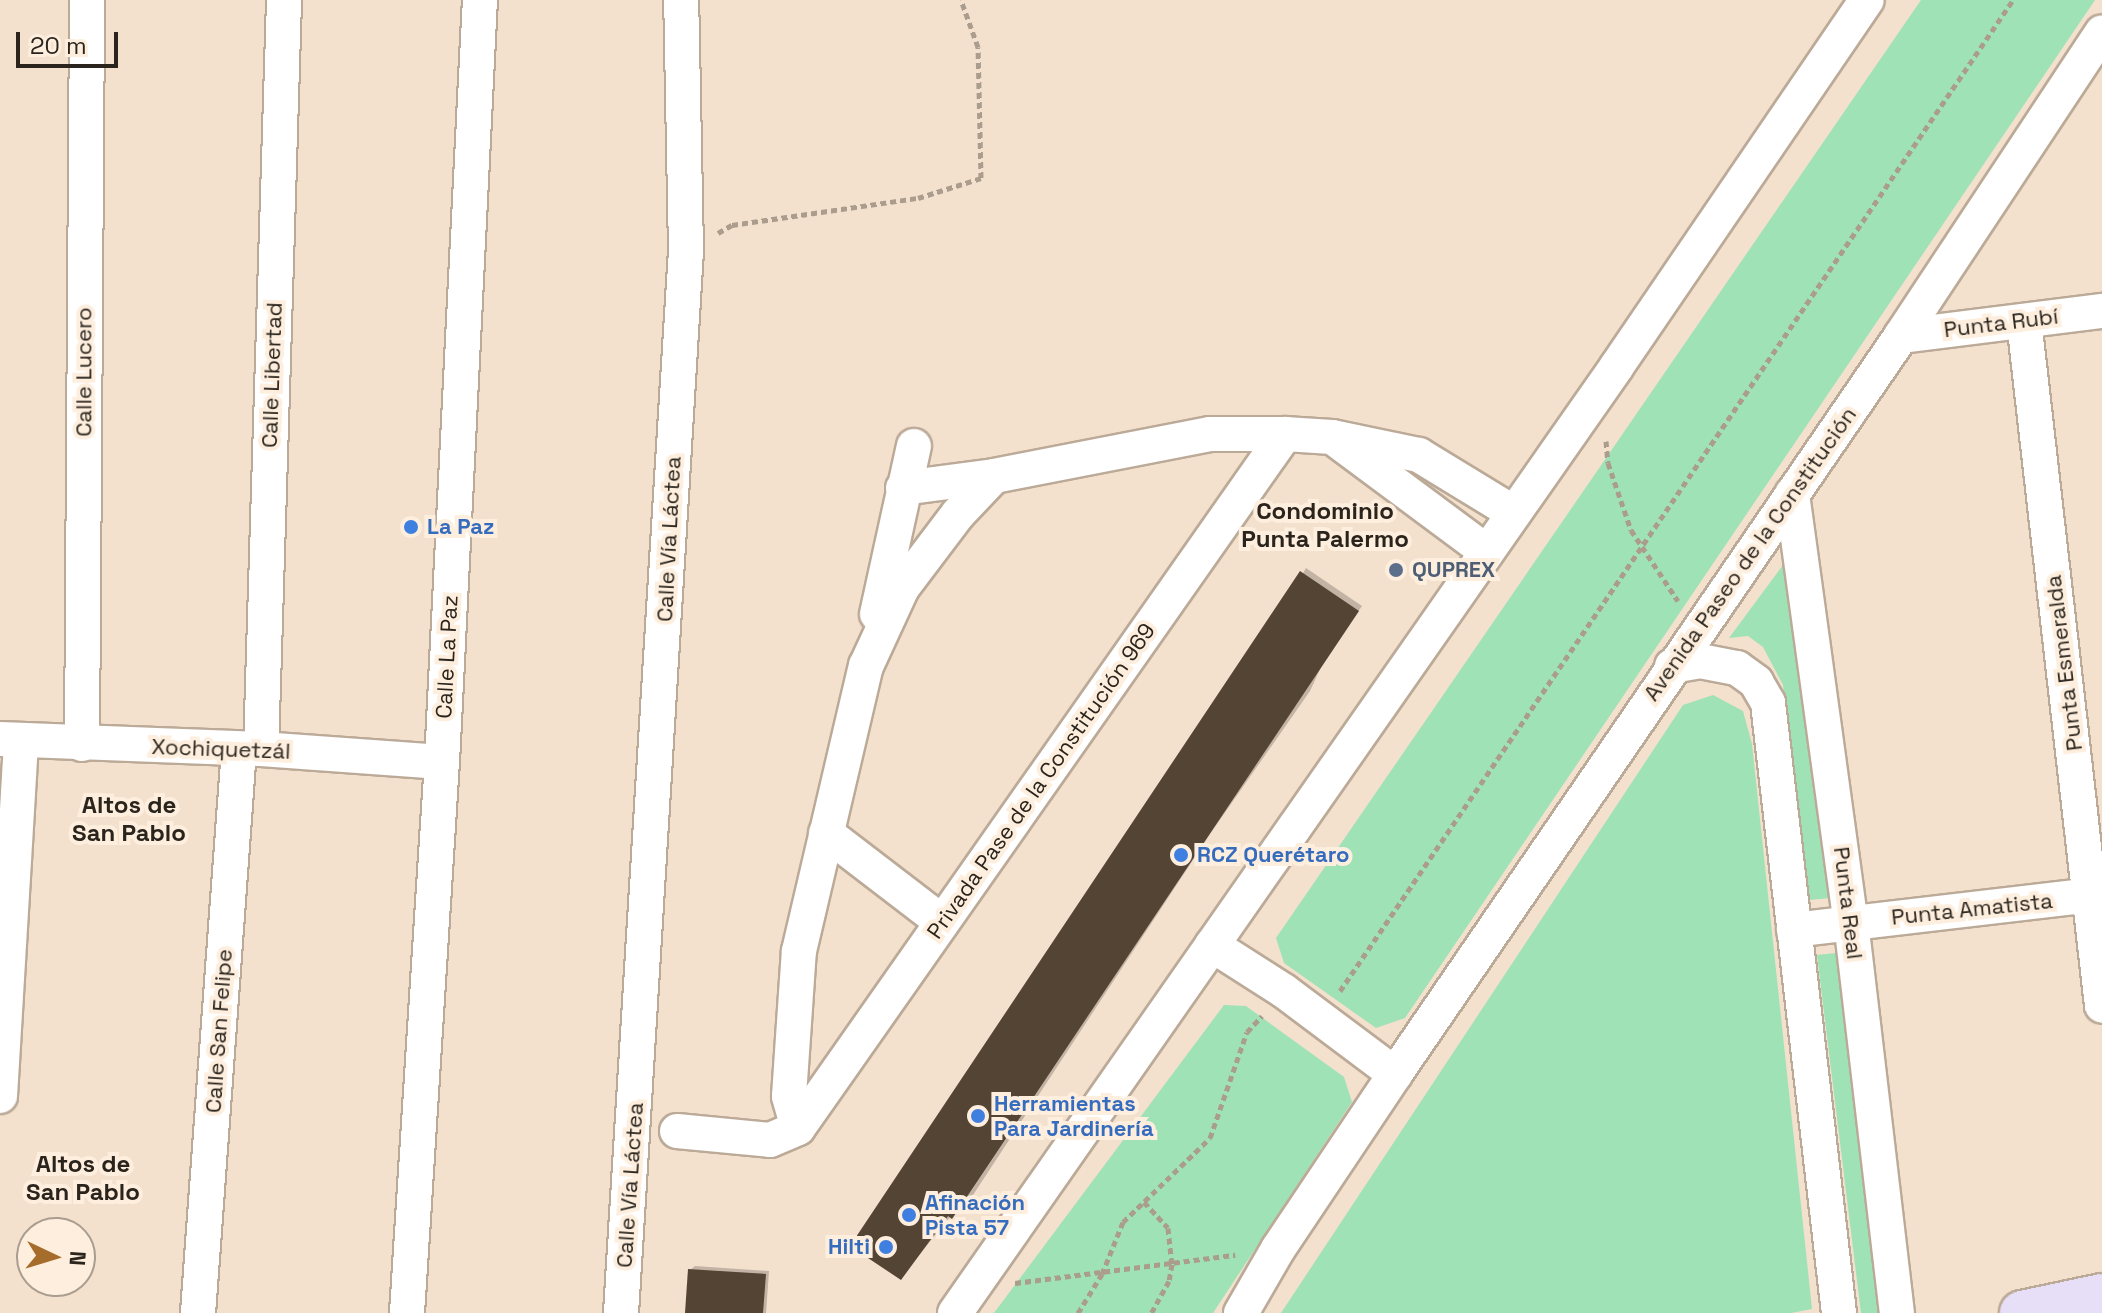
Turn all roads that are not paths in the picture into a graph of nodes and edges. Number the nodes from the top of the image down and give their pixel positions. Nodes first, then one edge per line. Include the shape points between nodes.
1 (87, 0) edge
2 (284, 0) edge
3 (480, 0) edge
4 (681, 0) edge
5 (1867, 0) edge
6 (2102, 32) edge
7 (2102, 311) edge
8 (2024, 321) junction
9 (1901, 336) junction
10 (1285, 434) junction
11 (1332, 437) junction
12 (914, 446) dead end
13 (994, 476) junction
14 (903, 488) junction
15 (1792, 494) junction
16 (1514, 513) junction
17 (1487, 552) junction
18 (866, 666) junction
19 (1672, 666) junction
20 (11, 740) edge
21 (82, 744) junction
22 (250, 749) junction
23 (442, 762) junction
24 (826, 833) junction
25 (2096, 895) edge
26 (942, 922) junction
27 (1851, 922) junction
28 (1794, 930) junction
29 (1212, 945) junction
30 (2102, 1006) edge
31 (1395, 1074) junction
32 (0, 1096) edge
33 (798, 1128) junction
34 (677, 1131) dead end
35 (2102, 1296) edge
36 (198, 1313) edge
37 (407, 1313) edge
38 (621, 1313) edge
39 (955, 1313) edge
40 (1241, 1313) edge
41 (1839, 1313) edge
42 (1897, 1313) edge
43 (2022, 1313) edge

1 - 21 street, Calle Lucero
2 - 22 street, Calle Libertad
3 - 23 street, Calle La Paz
4 - 38 street, Calle Vía Láctea via 686,251
5 - 16 street
6 - 9 street, Avenida Paseo de la Constitución
7 - 8 street, Punta Rubí
8 - 9 street, Punta Rubí
8 - 25 street, Punta Esmeralda
9 - 15 street, Avenida Paseo de la Constitución
10 - 11 street
10 - 13 street via 1210,434
10 - 26 street, Privada Pase de la Constitución 969
11 - 16 street via 1419,455
11 - 17 street
12 - 14 street
13 - 14 street
13 - 18 street via 902,588
14 - 18 street
15 - 19 street, Avenida Paseo de la Constitución
15 - 27 street, Punta Real
16 - 17 street
17 - 29 street
18 - 24 street
19 - 28 street via 1700,661 1737,668 1756,682 1768,703
19 - 31 street, Avenida Paseo de la Constitución
20 - 21 street, Xochiquetzál
20 - 32 street
21 - 22 street, Xochiquetzál
22 - 23 street, Xochiquetzál
22 - 36 street, Calle San Felipe
23 - 37 street, Calle La Paz
24 - 26 street
24 - 33 street via 799,951 789,1096
25 - 27 street, Punta Amatista
25 - 30 street, Punta Esmeralda
26 - 33 street, Privada Pase de la Constitución 969
27 - 28 street, Punta Amatista
27 - 42 street, Punta Real
28 - 41 street
29 - 31 street
29 - 39 street
31 - 40 street, Avenida Paseo de la Constitución
33 - 34 street via 770,1140
35 - 43 main road

